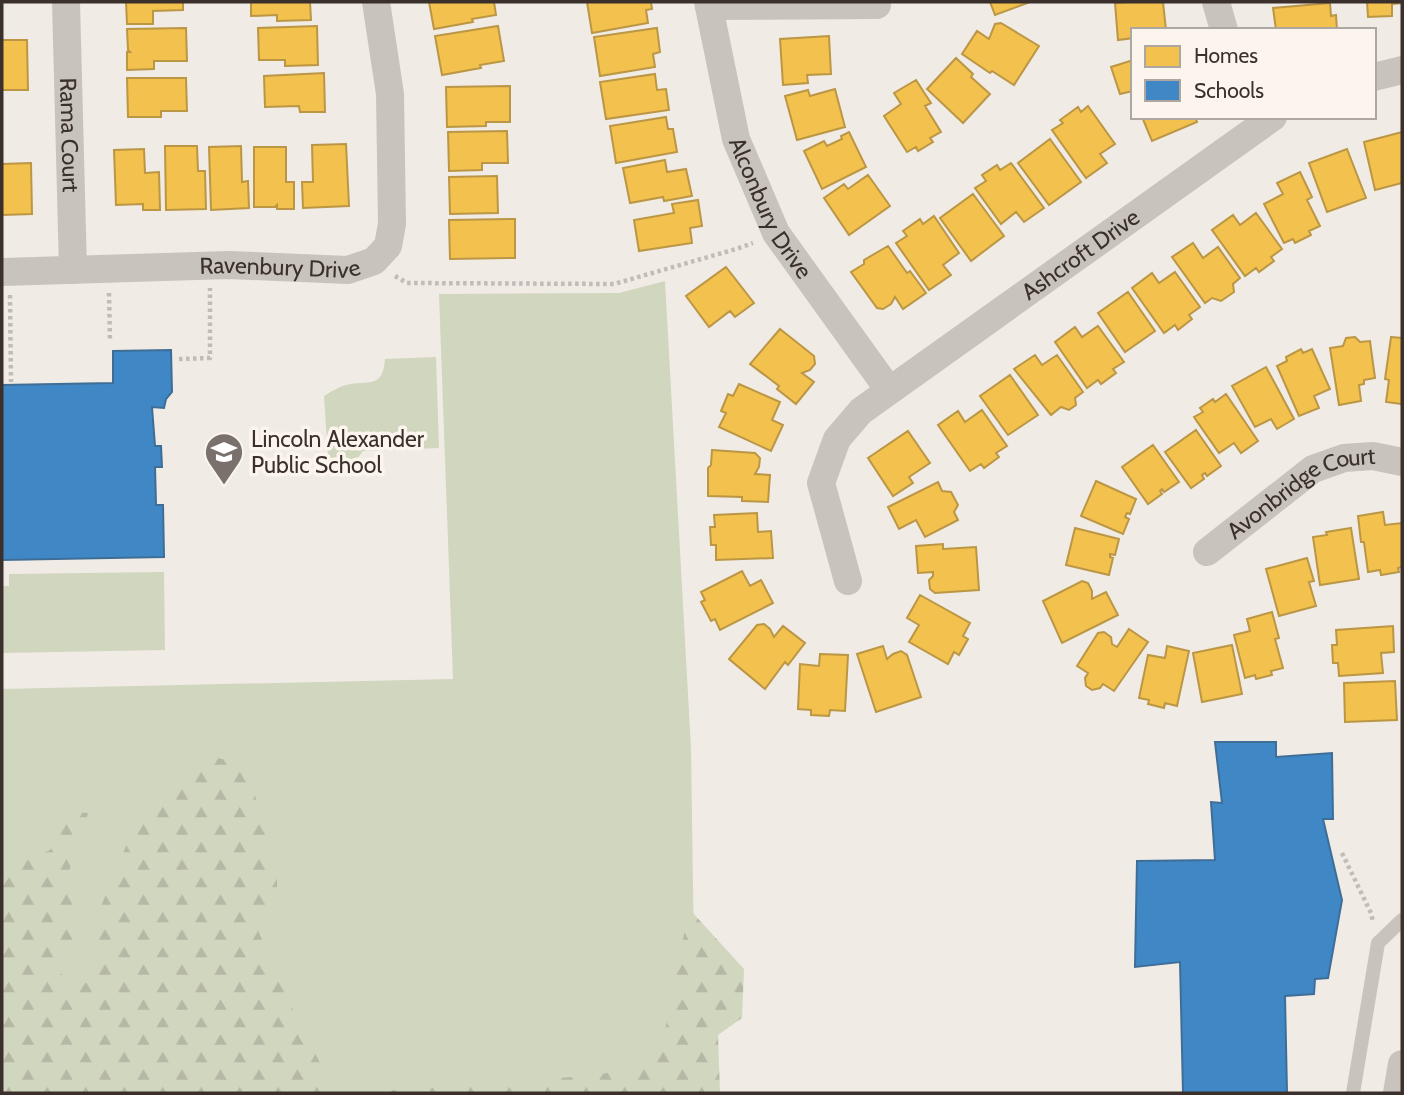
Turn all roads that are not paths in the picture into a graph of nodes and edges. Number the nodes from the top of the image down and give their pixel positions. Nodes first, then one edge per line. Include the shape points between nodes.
1 (66, 2) edge
2 (376, 2) edge
3 (1216, 2) edge
4 (708, 4) edge
5 (877, 5) dead end
6 (1223, 28) edge
7 (1402, 71) edge
8 (1376, 77) edge
9 (1268, 119) edge
10 (73, 270) junction
11 (6, 272) edge
12 (888, 390) junction
13 (1402, 462) edge
14 (1207, 552) dead end
15 (848, 581) dead end
16 (1402, 920) edge
17 (1402, 1064) edge
18 (1353, 1093) edge
19 (1397, 1093) edge

1 - 10 street, Rama Court
2 - 10 street, Ravenbury Drive via 390,94 392,224 388,246 374,261 348,270 209,266
3 - 6 street
4 - 5 street
4 - 12 street, Alconbury Drive via 736,139 776,233
7 - 8 street
9 - 12 street, Ashcroft Drive
10 - 11 street, Ravenbury Drive
12 - 15 street, Ashcroft Drive via 836,439 821,483
13 - 14 street, Avonbridge Court via 1373,456 1344,458 1313,469
16 - 18 lane via 1378,943
17 - 19 street

